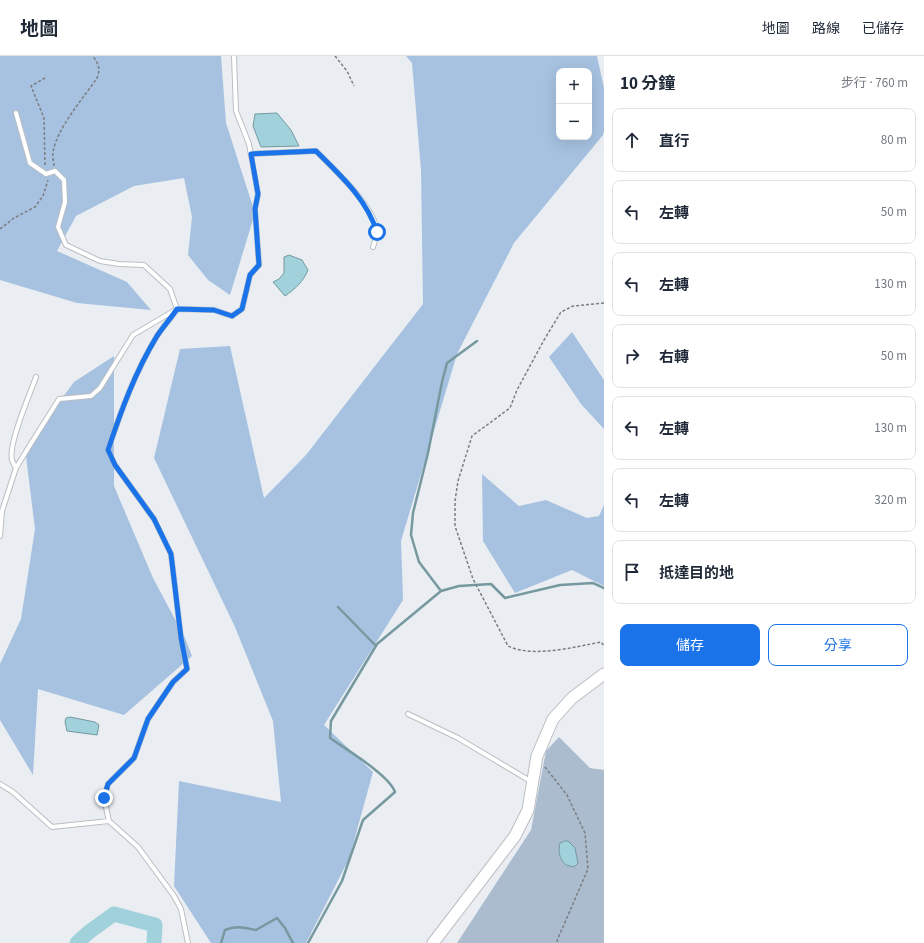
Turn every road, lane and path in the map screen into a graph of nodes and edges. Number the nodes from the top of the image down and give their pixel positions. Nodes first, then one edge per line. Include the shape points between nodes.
1 (93, 56) edge
2 (234, 56) edge
3 (335, 56) edge
4 (46, 78) dead end
5 (354, 86) dead end
6 (16, 113) dead end
7 (251, 154) junction
8 (55, 170) junction
9 (46, 174) junction
10 (0, 229) edge
11 (373, 247) dead end
12 (604, 304) edge
13 (177, 309) junction
14 (36, 377) dead end
15 (16, 468) junction
16 (0, 536) edge
17 (604, 646) edge
18 (604, 674) edge
19 (408, 714) dead end
20 (537, 756) junction
21 (532, 782) junction
22 (0, 784) edge
23 (109, 821) junction
24 (188, 943) edge
25 (433, 943) edge
26 (556, 943) edge

1 - 8 path via 99,65 99,72 57,139 53,154
2 - 7 lane via 236,111
3 - 5 path via 348,71
4 - 9 path via 31,86 44,118
6 - 9 lane via 30,163
7 - 11 lane via 316,151 349,184 372,216 377,232
7 - 13 lane via 258,194 255,209 259,265 250,275 242,309 232,316 214,310
8 - 9 lane
8 - 13 lane via 64,180 65,202 58,227 66,245 100,261 144,265 170,289
9 - 10 path via 48,177 43,196 35,207
12 - 17 path via 573,306 561,312 510,408 472,436 458,481 455,526 473,579 508,646 518,651 554,651 601,642
13 - 15 lane via 133,335 100,388 91,396 59,399
13 - 23 lane via 145,358 122,408 108,450 115,465 154,519 171,554 187,669 173,682 148,719 134,758 108,784 104,798
14 - 15 lane via 15,436 12,460
15 - 16 lane via 2,511
18 - 20 street via 572,698 553,719
19 - 21 lane via 458,738
20 - 21 street
20 - 26 path via 567,795 585,833 588,869
21 - 25 street via 528,810 515,836
22 - 23 lane via 13,792 52,827
23 - 24 lane via 138,847 174,896 181,909

